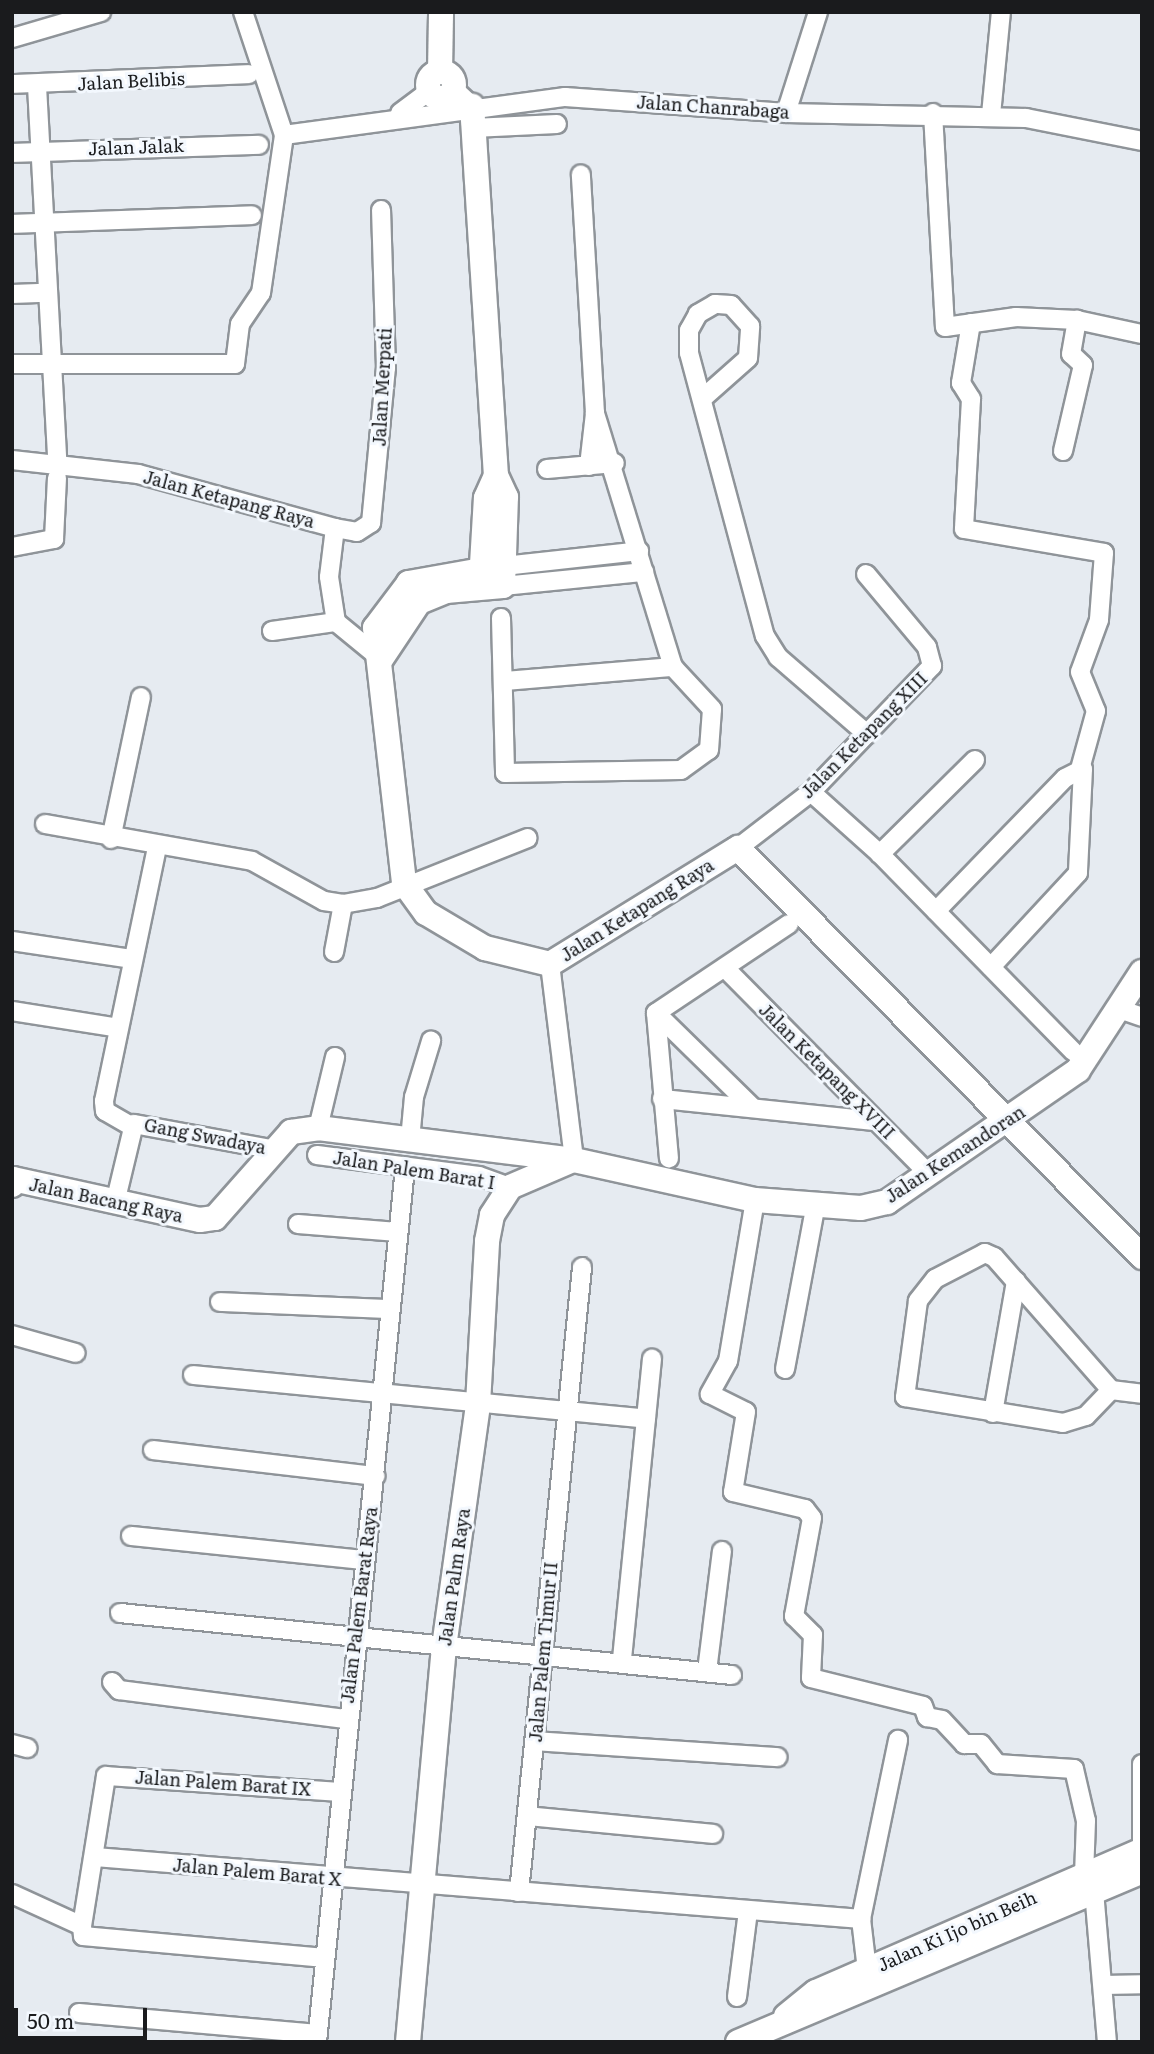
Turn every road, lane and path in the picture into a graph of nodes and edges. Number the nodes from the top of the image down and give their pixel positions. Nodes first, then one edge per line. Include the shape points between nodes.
1 (101, 12) edge
2 (243, 12) edge
3 (441, 12) edge
4 (818, 12) edge
5 (1001, 12) edge
6 (78, 15) edge
7 (12, 38) edge
8 (249, 74) dead end
9 (441, 84) junction
10 (12, 85) edge
11 (37, 86) junction
12 (786, 113) junction
13 (933, 113) junction
14 (991, 115) junction
15 (394, 116) junction
16 (472, 117) junction
17 (557, 124) dead end
18 (284, 135) junction
19 (1142, 141) edge
20 (259, 145) dead end
21 (40, 151) junction
22 (12, 153) edge
23 (581, 174) dead end
24 (381, 210) dead end
25 (252, 215) dead end
26 (44, 223) junction
27 (12, 224) edge
28 (45, 293) junction
29 (12, 294) edge
30 (1077, 320) junction
31 (971, 323) junction
32 (1142, 334) edge
33 (51, 362) junction
34 (12, 364) edge
35 (703, 398) junction
36 (595, 413) junction
37 (1063, 451) dead end
38 (12, 460) edge
39 (615, 463) junction
40 (589, 466) junction
41 (57, 469) junction
42 (547, 469) dead end
43 (335, 528) junction
44 (12, 547) edge
45 (639, 551) junction
46 (644, 572) junction
47 (866, 575) dead end
48 (492, 576) junction
49 (501, 618) dead end
50 (336, 622) junction
51 (272, 631) dead end
52 (381, 659) junction
53 (673, 667) junction
54 (505, 681) junction
55 (141, 697) dead end
56 (867, 733) junction
57 (975, 760) dead end
58 (1080, 769) junction
59 (811, 792) junction
60 (45, 824) dead end
61 (528, 838) dead end
62 (111, 839) junction
63 (157, 847) junction
64 (737, 848) junction
65 (880, 854) junction
66 (404, 883) junction
67 (342, 904) junction
68 (936, 911) junction
69 (789, 924) dead end
70 (12, 942) edge
71 (334, 951) dead end
72 (133, 960) junction
73 (550, 964) junction
74 (991, 967) junction
75 (725, 968) junction
76 (1142, 972) edge
77 (12, 1011) edge
78 (656, 1013) junction
79 (1132, 1014) edge
80 (119, 1028) junction
81 (431, 1041) dead end
82 (1073, 1051) dead end
83 (335, 1057) dead end
84 (662, 1099) junction
85 (751, 1106) junction
86 (1009, 1120) junction
87 (875, 1121) junction
88 (131, 1126) junction
89 (318, 1128) junction
90 (410, 1140) junction
91 (275, 1150) junction
92 (499, 1150) joint
93 (317, 1156) dead end
94 (669, 1158) dead end
95 (574, 1160) junction
96 (404, 1168) junction
97 (929, 1174) junction
98 (13, 1181) edge
99 (510, 1187) junction
100 (755, 1200) junction
101 (115, 1203) junction
102 (815, 1208) junction
103 (298, 1224) dead end
104 (398, 1231) junction
105 (1142, 1257) edge
106 (582, 1267) dead end
107 (1016, 1281) junction
108 (220, 1302) dead end
109 (390, 1309) junction
110 (12, 1335) edge
111 (76, 1353) dead end
112 (652, 1358) dead end
113 (785, 1369) dead end
114 (193, 1375) dead end
115 (1111, 1390) junction
116 (1142, 1394) edge
117 (383, 1395) junction
118 (478, 1404) junction
119 (567, 1412) junction
120 (993, 1413) junction
121 (646, 1419) junction
122 (153, 1450) dead end
123 (375, 1476) junction
124 (131, 1535) dead end
125 (722, 1551) dead end
126 (364, 1560) junction
127 (120, 1613) dead end
128 (358, 1639) junction
129 (444, 1647) junction
130 (541, 1654) junction
131 (622, 1659) junction
132 (707, 1671) junction
133 (732, 1675) dead end
134 (112, 1682) dead end
135 (345, 1719) junction
136 (898, 1740) dead end
137 (535, 1741) junction
138 (776, 1757) dead end
139 (1142, 1764) edge
140 (338, 1792) junction
141 (527, 1816) junction
142 (713, 1834) dead end
143 (1141, 1856) edge
144 (95, 1857) junction
145 (330, 1879) junction
146 (1089, 1883) junction
147 (420, 1886) junction
148 (519, 1892) junction
149 (12, 1895) edge
150 (748, 1912) junction
151 (861, 1919) junction
152 (82, 1926) junction
153 (325, 1958) junction
154 (867, 1970) junction
155 (1142, 1984) edge
156 (1103, 1985) junction
157 (737, 1997) dead end
158 (79, 2013) dead end
159 (781, 2022) junction
160 (317, 2038) edge
161 (408, 2042) edge
162 (738, 2042) edge
163 (1107, 2042) edge

1 - 6 street
2 - 18 street
3 - 9 street
4 - 12 street
5 - 14 street
6 - 7 street
8 - 11 street, Jalan Belibis
9 - 15 street
9 - 16 street
10 - 11 street, Jalan Belibis
11 - 21 street
12 - 13 street, Jalan Chanrabaga
12 - 16 street, Jalan Chanrabaga via 586,98
13 - 14 street, Jalan Chanrabaga
13 - 31 street via 944,327
14 - 19 street, Jalan Chanrabaga
15 - 16 street, Jalan Chanrabaga
15 - 18 street, Jalan Chanrabaga
16 - 17 street
16 - 48 street via 496,475 486,498
18 - 33 street via 261,293 255,311 240,324 235,364
20 - 21 street, Jalan Jalak
21 - 22 street, Jalan Jalak
21 - 26 street
23 - 36 street
24 - 43 street, Jalan Merpati via 386,368 372,518 368,529 357,532
25 - 26 street
26 - 27 street
26 - 28 street
28 - 29 street
28 - 33 street
30 - 31 street
30 - 32 street
30 - 37 street via 1070,352 1083,365
31 - 58 street via 961,383 971,399 964,529 1104,553 1099,620 1080,672 1096,711
33 - 34 street
33 - 41 street
35 - 35 street via 689,330 703,310 726,304 748,322 748,358
35 - 56 street via 769,645
36 - 39 street
36 - 40 street
38 - 41 street, Jalan Ketapang Raya
39 - 40 street
39 - 45 street
40 - 42 street
41 - 43 street, Jalan Ketapang Raya via 149,476
41 - 44 street via 54,539 45,546
43 - 50 street, Jalan Ketapang Raya via 329,576
45 - 46 street
45 - 48 street
46 - 48 street
46 - 53 street
47 - 56 street, Jalan Ketapang XIII via 932,656 924,678
48 - 52 street via 419,602
49 - 54 street
50 - 51 street
50 - 52 street
52 - 66 street
53 - 54 street
53 - 54 street via 707,699 715,724 709,750 681,771 505,773
55 - 62 street
56 - 59 street, Jalan Ketapang XIII
57 - 65 street
58 - 68 street
58 - 74 street via 1086,775 1078,873
59 - 64 street, Jalan Ketapang XIII
59 - 65 street
60 - 62 street
61 - 66 street
62 - 63 street
63 - 67 street via 251,861 324,901
63 - 72 street
64 - 73 street, Jalan Ketapang Raya
64 - 86 street
65 - 68 street
66 - 67 street via 377,898
66 - 73 street, Jalan Ketapang Raya via 426,913 454,933 517,961
67 - 71 street
68 - 74 street
69 - 75 street
70 - 72 street
72 - 80 street
73 - 95 street
74 - 82 street
75 - 78 street
75 - 87 street, Jalan Ketapang XVIII
76 - 79 street, Jalan Kemandoran
77 - 80 street
78 - 84 street
78 - 85 street
79 - 86 street, Jalan Kemandoran via 1078,1070
80 - 88 street via 104,1107
81 - 90 street
83 - 89 street
84 - 85 street
84 - 94 street
85 - 87 street
86 - 97 street, Jalan Kemandoran
86 - 105 street
87 - 97 street, Jalan Ketapang XVIII
88 - 91 street, Gang Swadaya
88 - 101 street, Gang Swadaya
89 - 90 street, Jalan Bacang Raya
89 - 91 street, Jalan Bacang Raya via 296,1129
90 - 92 street, Jalan Bacang Raya
91 - 101 street, Jalan Bacang Raya via 215,1218
92 - 95 street, Jalan Kemandoran
93 - 96 street, Jalan Palem Barat I
95 - 99 street
95 - 100 street, Jalan Kemandoran
96 - 99 street, Jalan Palem Barat I via 479,1176
96 - 104 street, Jalan Palem Barat Raya
97 - 102 street, Jalan Kemandoran via 887,1202
98 - 101 street, Jalan Bacang Raya
99 - 118 street, Jalan Palm Raya via 492,1215 487,1241
100 - 102 street, Jalan Kemandoran
100 - 146 street via 728,1361 710,1394 746,1412 733,1492 805,1508 812,1518 794,1616 813,1635 811,1678 923,1706 927,1717 942,1720 964,1744 981,1744 997,1764 1074,1769 1086,1821
102 - 113 street
103 - 104 street
104 - 109 street, Jalan Palem Barat Raya
106 - 119 street, Jalan Palem Timur II
107 - 115 street
107 - 120 street
107 - 120 street via 985,1253 925,1288 902,1392
108 - 109 street
109 - 117 street, Jalan Palem Barat Raya
110 - 111 street
112 - 121 street
114 - 117 street
115 - 116 street
115 - 120 street via 1073,1422
117 - 118 street
117 - 123 street, Jalan Palem Barat Raya
118 - 119 street
118 - 129 street, Jalan Palm Raya
119 - 121 street
119 - 130 street, Jalan Palem Timur II
121 - 131 street
122 - 123 street
123 - 126 street, Jalan Palem Barat Raya
124 - 126 street
125 - 132 street
126 - 128 street, Jalan Palem Barat Raya
127 - 128 street
128 - 129 street
128 - 135 street, Jalan Palem Barat Raya
129 - 130 street
129 - 147 street, Jalan Palm Raya
130 - 131 street
130 - 137 street, Jalan Palem Timur II
131 - 132 street
132 - 133 street
134 - 135 street via 119,1690
135 - 140 street, Jalan Palem Barat Raya
136 - 151 street
137 - 138 street
137 - 141 street, Jalan Palem Timur II
139 - 143 street
140 - 144 street, Jalan Palem Barat IX via 109,1775
140 - 145 street, Jalan Palem Barat Raya
141 - 142 street
141 - 148 street, Jalan Palem Timur II
143 - 146 street, Jalan Ki Ijo bin Beih
144 - 145 street, Jalan Palem Barat X
144 - 152 street
145 - 147 street, Jalan Palem Barat X
145 - 153 street, Jalan Palem Barat Raya
146 - 154 street, Jalan Ki Ijo bin Beih
146 - 156 street
146 - 159 street, Jalan Ki Ijo bin Beih via 876,1988
147 - 148 street, Jalan Palem Barat X
147 - 161 street, Jalan Palm Raya
148 - 150 street, Jalan Palem Barat X
149 - 152 street
150 - 151 street, Jalan Palem Barat X
150 - 157 street
151 - 154 street
152 - 153 street via 83,1936
153 - 160 street, Jalan Palem Barat Raya
154 - 159 street, Jalan Ki Ijo bin Beih via 816,1992
155 - 156 street
156 - 163 street
158 - 160 street
159 - 162 street, Jalan Ki Ijo bin Beih

